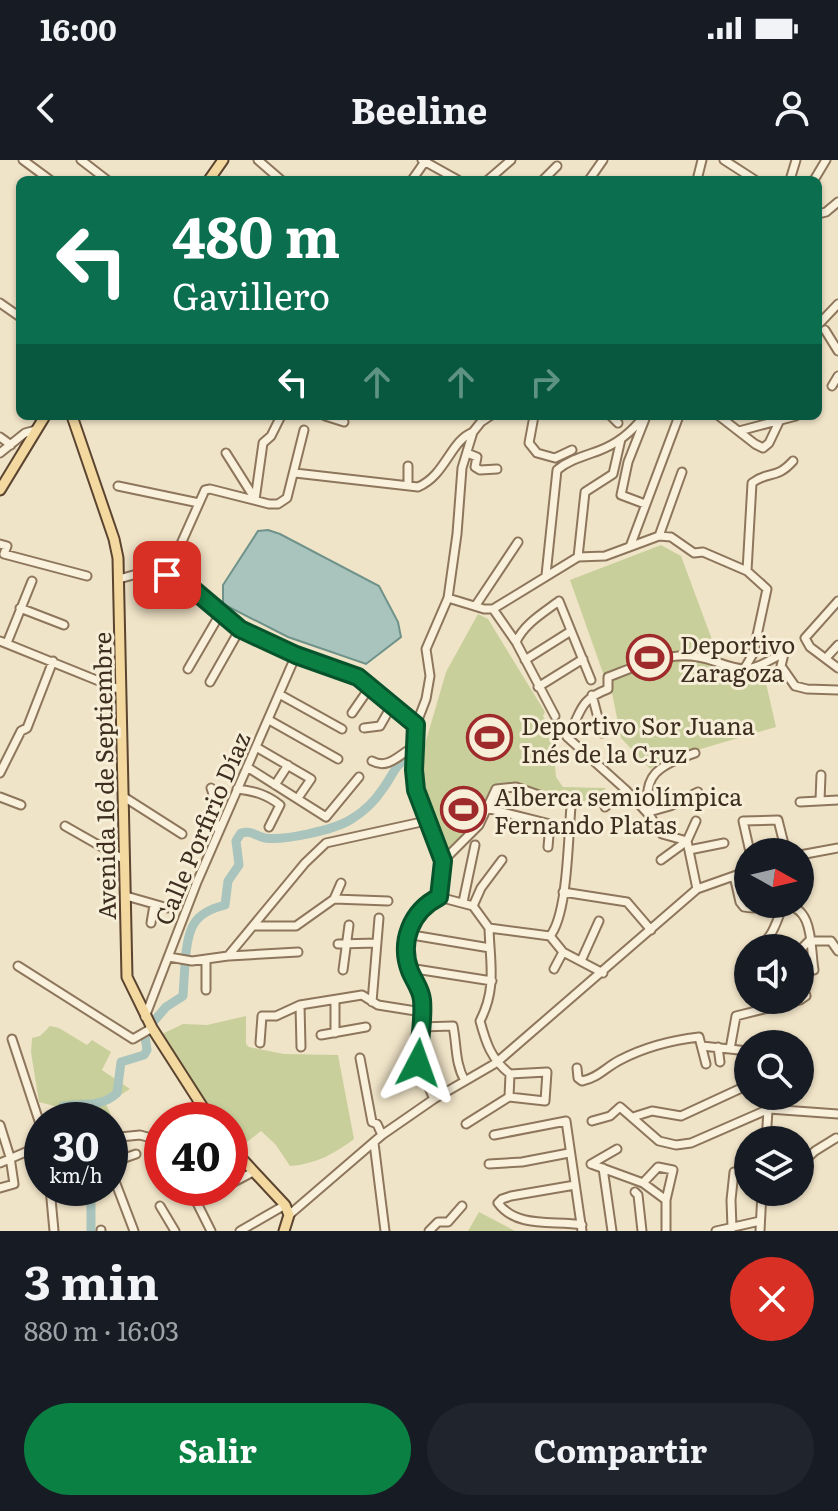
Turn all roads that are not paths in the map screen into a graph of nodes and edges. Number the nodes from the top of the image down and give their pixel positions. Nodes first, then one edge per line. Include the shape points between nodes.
1 (23, 160) edge
2 (81, 160) edge
3 (258, 160) edge
4 (511, 160) edge
5 (724, 160) edge
6 (424, 161) edge
7 (557, 166) dead end
8 (45, 176) edge
9 (102, 176) edge
10 (276, 176) edge
11 (451, 176) edge
12 (493, 176) edge
13 (547, 176) edge
14 (749, 176) edge
15 (838, 304) edge
16 (822, 325) edge
17 (822, 331) edge
18 (838, 351) edge
19 (838, 376) edge
20 (832, 386) dead end
21 (42, 420) edge
22 (73, 420) edge
23 (279, 420) edge
24 (338, 420) edge
25 (484, 420) edge
26 (534, 420) edge
27 (615, 420) edge
28 (641, 420) edge
29 (644, 420) edge
30 (677, 420) edge
31 (724, 420) edge
32 (785, 420) edge
33 (344, 422) dead end
34 (779, 422) junction
35 (618, 423) dead end
36 (36, 430) junction
37 (304, 430) dead end
38 (739, 431) junction
39 (473, 432) junction
40 (0, 437) edge
41 (621, 439) junction
42 (11, 445) junction
43 (572, 450) dead end
44 (0, 453) edge
45 (226, 453) dead end
46 (467, 453) junction
47 (793, 461) dead end
48 (408, 466) dead end
49 (497, 469) dead end
50 (682, 472) dead end
51 (295, 473) junction
52 (408, 485) junction
53 (118, 486) dead end
54 (0, 490) edge
55 (255, 500) junction
56 (199, 503) junction
57 (645, 504) junction
58 (659, 536) junction
59 (518, 542) dead end
60 (0, 544) edge
61 (631, 544) junction
62 (578, 557) junction
63 (747, 571) junction
64 (167, 575) junction
65 (546, 575) junction
66 (87, 576) dead end
67 (119, 579) junction
68 (32, 581) dead end
69 (448, 598) junction
70 (838, 601) edge
71 (476, 605) junction
72 (20, 608) junction
73 (493, 609) junction
74 (220, 614) junction
75 (64, 625) dead end
76 (240, 629) junction
77 (571, 631) junction
78 (4, 642) edge
79 (516, 642) junction
80 (838, 645) edge
81 (296, 655) junction
82 (826, 658) junction
83 (583, 659) junction
84 (525, 660) junction
85 (53, 661) junction
86 (838, 668) edge
87 (188, 669) dead end
88 (744, 669) junction
89 (591, 680) dead end
90 (210, 682) dead end
91 (370, 687) junction
92 (538, 687) junction
93 (121, 690) junction
94 (838, 690) edge
95 (279, 694) junction
96 (592, 695) junction
97 (392, 705) junction
98 (352, 713) dead end
99 (555, 716) dead end
100 (269, 720) junction
101 (416, 725) junction
102 (364, 728) dead end
103 (342, 729) dead end
104 (602, 733) dead end
105 (256, 747) junction
106 (414, 747) junction
107 (695, 753) dead end
108 (338, 759) dead end
109 (372, 761) dead end
110 (288, 765) junction
111 (247, 767) junction
112 (0, 773) edge
113 (821, 775) dead end
114 (359, 777) dead end
115 (275, 785) junction
116 (211, 788) dead end
117 (237, 789) junction
118 (626, 790) junction
119 (698, 792) dead end
120 (300, 795) dead end
121 (0, 797) edge
122 (124, 797) junction
123 (553, 800) dead end
124 (820, 800) junction
125 (838, 800) edge
126 (800, 802) dead end
127 (21, 805) dead end
128 (571, 807) dead end
129 (605, 807) dead end
130 (486, 808) junction
131 (649, 814) junction
132 (426, 821) junction
133 (696, 821) dead end
134 (65, 826) dead end
135 (269, 827) dead end
136 (219, 831) junction
137 (182, 834) dead end
138 (747, 838) edge
139 (782, 838) edge
140 (687, 841) junction
141 (724, 843) dead end
142 (475, 845) dead end
143 (548, 847) dead end
144 (838, 848) edge
145 (689, 850) junction
146 (814, 852) edge
147 (123, 859) junction
148 (502, 860) dead end
149 (661, 860) dead end
150 (443, 861) junction
151 (734, 876) edge
152 (341, 883) dead end
153 (697, 889) junction
154 (563, 892) junction
155 (126, 896) junction
156 (439, 897) junction
157 (334, 899) junction
158 (388, 901) dead end
159 (463, 902) junction
160 (154, 905) junction
161 (473, 906) junction
162 (168, 908) dead end
163 (379, 918) dead end
164 (599, 921) dead end
165 (151, 923) dead end
166 (349, 925) dead end
167 (254, 926) junction
168 (489, 928) junction
169 (651, 930) junction
170 (406, 934) junction
171 (550, 936) junction
172 (814, 941) edge
173 (348, 943) junction
174 (377, 943) junction
175 (338, 944) dead end
176 (490, 948) junction
177 (838, 951) edge
178 (298, 952) dead end
179 (563, 952) junction
180 (228, 956) junction
181 (169, 957) junction
182 (206, 960) junction
183 (581, 961) junction
184 (18, 966) dead end
185 (409, 968) junction
186 (554, 969) dead end
187 (343, 970) dead end
188 (603, 973) junction
189 (492, 981) junction
190 (206, 990) dead end
191 (335, 1001) junction
192 (372, 1002) junction
193 (300, 1005) junction
194 (422, 1012) junction
195 (744, 1014) edge
196 (145, 1017) junction
197 (366, 1027) dead end
198 (420, 1027) junction
199 (152, 1028) junction
200 (335, 1033) junction
201 (321, 1035) dead end
202 (12, 1039) dead end
203 (260, 1043) dead end
204 (702, 1046) junction
205 (301, 1047) dead end
206 (718, 1047) junction
207 (730, 1049) junction
208 (734, 1049) edge
209 (360, 1058) dead end
210 (720, 1062) dead end
211 (496, 1063) junction
212 (706, 1064) dead end
213 (577, 1068) dead end
214 (510, 1074) junction
215 (465, 1081) junction
216 (734, 1091) edge
217 (509, 1097) junction
218 (434, 1099) junction
219 (33, 1102) edge
220 (199, 1102) edge
221 (767, 1110) edge
222 (783, 1110) edge
223 (838, 1114) edge
224 (633, 1117) junction
225 (592, 1121) dead end
226 (466, 1124) dead end
227 (0, 1125) edge
228 (382, 1135) junction
229 (494, 1135) dead end
230 (836, 1138) edge
231 (374, 1143) junction
232 (617, 1149) dead end
233 (24, 1152) edge
234 (814, 1152) edge
235 (569, 1153) junction
236 (136, 1154) dead end
237 (10, 1157) junction
238 (128, 1157) edge
239 (0, 1163) edge
240 (489, 1164) dead end
241 (248, 1166) edge
242 (603, 1168) junction
243 (253, 1172) junction
244 (734, 1172) dead end
245 (248, 1175) edge
246 (643, 1183) junction
247 (575, 1185) junction
248 (0, 1188) edge
249 (635, 1192) dead end
250 (666, 1200) junction
251 (285, 1205) junction
252 (52, 1206) edge
253 (125, 1206) edge
254 (160, 1206) dead end
255 (198, 1206) edge
256 (462, 1206) dead end
257 (761, 1206) edge
258 (289, 1215) junction
259 (760, 1221) junction
260 (582, 1228) edge
261 (732, 1228) junction
262 (54, 1231) edge
263 (134, 1231) edge
264 (175, 1231) edge
265 (211, 1231) edge
266 (240, 1231) edge
267 (284, 1231) edge
268 (385, 1231) edge
269 (429, 1231) edge
270 (612, 1231) edge
271 (642, 1231) edge
272 (666, 1231) edge
273 (716, 1231) edge
274 (760, 1231) edge

1 - 8 street
2 - 9 street
3 - 10 street
4 - 12 street
5 - 14 street
6 - 11 street
7 - 13 street
15 - 16 street
17 - 18 street
19 - 20 street
21 - 36 main road
22 - 67 main road, Avenida 16 de Septiembre via 114,539
23 - 55 street via 263,443
24 - 33 street
25 - 39 street
26 - 43 street via 529,443 537,453 555,458
27 - 35 street
28 - 41 street
29 - 57 street via 621,495
30 - 57 street
31 - 38 street
32 - 34 street
34 - 38 street
34 - 38 street via 763,448
36 - 42 street
36 - 54 main road
37 - 51 street
39 - 46 street
39 - 52 street via 460,440 430,480 418,487
40 - 42 street
41 - 62 street via 613,474 585,492
41 - 65 street via 557,470
42 - 44 street
45 - 55 street
46 - 49 street via 477,457 475,467 480,470
46 - 69 street
47 - 63 street via 782,474 752,483
48 - 52 street
50 - 58 street
51 - 52 street
51 - 55 street via 283,502
53 - 56 street
55 - 56 street via 207,489
56 - 64 street
57 - 61 street
58 - 61 street
58 - 63 street
59 - 71 street
60 - 66 street via 7,546 4,554
61 - 62 street via 605,556
62 - 65 street
63 - 88 street via 767,591 753,654
64 - 67 street via 151,570
64 - 74 street via 188,585
65 - 73 street
67 - 93 main road, Avenida 16 de Septiembre
68 - 72 street
69 - 71 street
69 - 101 street via 426,649 430,676
70 - 82 street via 805,636
71 - 73 street
72 - 75 street
72 - 78 street
73 - 79 street
74 - 76 street
74 - 87 street
76 - 81 street
76 - 90 street
77 - 79 street via 559,601 533,620
77 - 83 street
77 - 84 street
78 - 85 street
79 - 84 street
80 - 82 street
81 - 91 street via 358,677
81 - 95 street, Calle Porfirio Díaz
82 - 86 street
83 - 89 street
83 - 92 street
84 - 92 street
85 - 93 street
85 - 112 street via 27,728
88 - 94 street via 763,666 781,653 781,666 795,686
88 - 96 street via 678,656 608,677 608,689
91 - 97 street
91 - 98 street
92 - 99 street
93 - 122 main road, Avenida 16 de Septiembre
95 - 100 street, Calle Porfirio Díaz
95 - 103 street
96 - 104 street
96 - 118 street via 567,737
97 - 101 street
97 - 102 street via 380,726
100 - 105 street, Calle Porfirio Díaz
100 - 108 street
101 - 106 street
105 - 110 street
105 - 111 street, Calle Porfirio Díaz
106 - 109 street via 386,765
106 - 132 street via 416,790
107 - 131 street via 656,772 646,793
110 - 115 street
110 - 120 street via 311,779
111 - 115 street
111 - 117 street, Calle Porfirio Díaz
113 - 124 street
114 - 115 street via 326,817
116 - 136 street
117 - 135 street via 256,791 280,805
117 - 136 street, Calle Porfirio Díaz
118 - 129 street
118 - 131 street
119 - 131 street
121 - 127 street
122 - 137 street
122 - 147 main road, Avenida 16 de Septiembre
123 - 130 street via 506,786 491,794
124 - 125 street
124 - 126 street
128 - 154 street
130 - 143 street via 550,824
130 - 150 street via 479,825
131 - 140 street via 662,834
132 - 150 street
132 - 167 street via 326,843
133 - 140 street
134 - 147 street
136 - 181 street, Calle Porfirio Díaz
138 - 139 street via 743,821 778,820
140 - 145 street
140 - 149 street
141 - 145 street
142 - 159 street
144 - 146 street
145 - 153 street
147 - 155 main road, Avenida 16 de Septiembre
148 - 161 street
150 - 156 street
151 - 153 street
152 - 157 street
153 - 169 street
154 - 169 street via 627,902
154 - 171 street
155 - 160 street
155 - 196 main road, Avenida 16 de Septiembre via 127,977
156 - 159 street
156 - 170 street
157 - 158 street
157 - 167 street via 296,926
159 - 161 street
160 - 162 street
160 - 165 street
161 - 168 street
163 - 174 street
164 - 183 street
166 - 173 street
167 - 180 street
168 - 171 street
168 - 176 street
169 - 188 street
170 - 176 street
170 - 185 street
171 - 179 street
172 - 177 street via 831,941
173 - 174 street
173 - 175 street
173 - 187 street
174 - 192 street
176 - 189 street
178 - 180 street
179 - 183 street
179 - 186 street
180 - 182 street
181 - 182 street
181 - 196 street, Calle Porfirio Díaz
182 - 190 street
183 - 188 street
184 - 199 street via 133,1039
185 - 189 street
185 - 194 street
188 - 211 street
189 - 211 street via 490,1002 480,1021
191 - 192 street via 362,995
191 - 193 street
191 - 200 street
192 - 194 street
193 - 203 street via 284,1014 262,1016
193 - 205 street
194 - 198 street
195 - 207 street via 736,1016
196 - 199 main road, Avenida 16 de Septiembre
197 - 200 street
198 - 215 street via 453,1026 456,1065
198 - 218 street via 418,1063
199 - 220 main road, Avenida 16 de Septiembre
200 - 201 street
202 - 219 street
204 - 206 street
204 - 212 street
204 - 213 street via 699,1037 656,1047 582,1081
206 - 207 street
206 - 210 street
207 - 208 street
209 - 228 street via 372,1122
211 - 214 street
211 - 215 street
214 - 217 street
214 - 217 street via 547,1072 545,1101
215 - 218 street
216 - 224 street via 681,1116 652,1111
217 - 226 street
218 - 228 street
221 - 224 street via 676,1145 659,1141
222 - 223 street
224 - 225 street via 620,1107
227 - 237 street
228 - 231 street
229 - 235 street via 566,1121
230 - 234 street
231 - 258 street
231 - 268 street
232 - 242 street via 591,1164
233 - 237 street
235 - 240 street
235 - 247 street
236 - 238 street
237 - 239 street
237 - 248 street via 14,1184
241 - 243 main road
242 - 246 street
242 - 270 street
243 - 245 street
243 - 251 main road
244 - 261 street
246 - 250 street
246 - 250 street via 658,1167 673,1170
247 - 260 street
247 - 260 street via 498,1203 531,1222
249 - 271 street
250 - 272 street
251 - 258 main road
251 - 266 street
252 - 262 street
253 - 263 street
254 - 264 street
255 - 265 street
256 - 269 street via 448,1222 438,1222
257 - 259 street
258 - 267 main road
259 - 261 street
259 - 274 street
261 - 273 street

